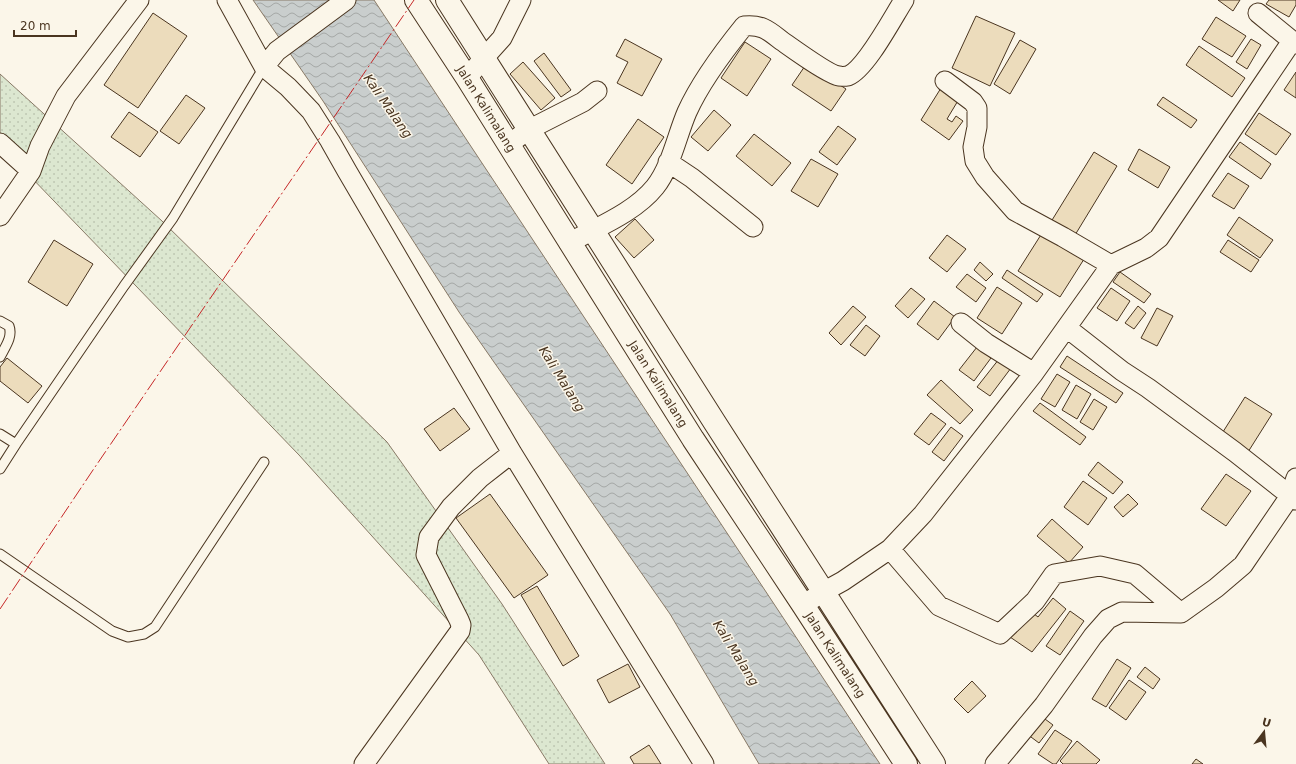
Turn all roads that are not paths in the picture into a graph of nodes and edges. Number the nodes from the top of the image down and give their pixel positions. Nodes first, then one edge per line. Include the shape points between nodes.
1 (139, 0) edge
2 (228, 0) edge
3 (346, 0) edge
4 (447, 0) edge
5 (521, 0) edge
6 (904, 0) edge
7 (419, 1) edge
8 (1258, 13) dead end
9 (1294, 42) edge
10 (484, 58) junction
11 (264, 67) junction
12 (467, 78) junction
13 (945, 81) dead end
14 (596, 91) dead end
15 (528, 130) junction
16 (0, 143) edge
17 (508, 145) junction
18 (668, 162) junction
19 (30, 171) junction
20 (0, 216) edge
21 (753, 227) dead end
22 (592, 230) junction
23 (569, 243) junction
24 (1112, 266) junction
25 (0, 321) edge
26 (961, 323) dead end
27 (1067, 328) junction
28 (0, 357) edge
29 (1034, 372) junction
30 (715, 423) junction
31 (0, 434) edge
32 (693, 439) junction
33 (16, 444) junction
34 (512, 453) junction
35 (264, 462) dead end
36 (0, 469) edge
37 (1296, 478) edge
38 (1293, 498) edge
39 (890, 549) junction
40 (0, 554) edge
41 (823, 592) junction
42 (803, 605) junction
43 (1181, 613) junction
44 (364, 764) edge
45 (704, 764) edge
46 (906, 764) edge
47 (934, 764) edge
48 (995, 764) edge

1 - 19 street via 66,96
2 - 11 street
3 - 11 street via 277,51
4 - 10 main road, Jalan Kalimalang
5 - 10 street via 502,38
6 - 18 street via 868,57 848,76 838,77 825,70 765,28 744,26 702,83 688,110
7 - 12 main road, Jalan Kalimalang
8 - 9 street
9 - 24 street via 1159,238
10 - 12 street
10 - 15 main road, Jalan Kalimalang
11 - 33 lane via 173,218
11 - 34 street via 311,111 327,134
12 - 17 main road, Jalan Kalimalang
13 - 24 street via 973,102 977,108 973,147 975,161 984,177 1015,210
14 - 15 street via 583,102
15 - 17 street
15 - 22 main road, Jalan Kalimalang
16 - 19 street
17 - 23 main road, Jalan Kalimalang
18 - 21 street
18 - 22 street via 655,187 642,199 614,220
19 - 20 street
22 - 23 street
22 - 30 main road, Jalan Kalimalang
23 - 32 main road, Jalan Kalimalang
24 - 27 street
25 - 28 lane via 9,326 11,332
26 - 29 street via 986,343
27 - 29 street
27 - 38 street
29 - 39 street via 923,514
30 - 32 main road
30 - 41 main road, Jalan Kalimalang
31 - 33 lane
32 - 42 main road, Jalan Kalimalang
33 - 36 lane
34 - 44 street via 480,478 451,507 429,537 426,555 460,620 460,631
34 - 45 street
35 - 40 lane via 155,627 144,634 128,637 112,631
37 - 38 street
38 - 43 street via 1243,565
39 - 41 street
39 - 43 street via 939,606 1000,634 1035,601 1054,574 1100,566 1135,574
41 - 42 street
41 - 47 main road, Jalan Kalimalang
42 - 46 main road, Jalan Kalimalang
43 - 48 street via 1122,612 1108,619 1093,636 1044,706

